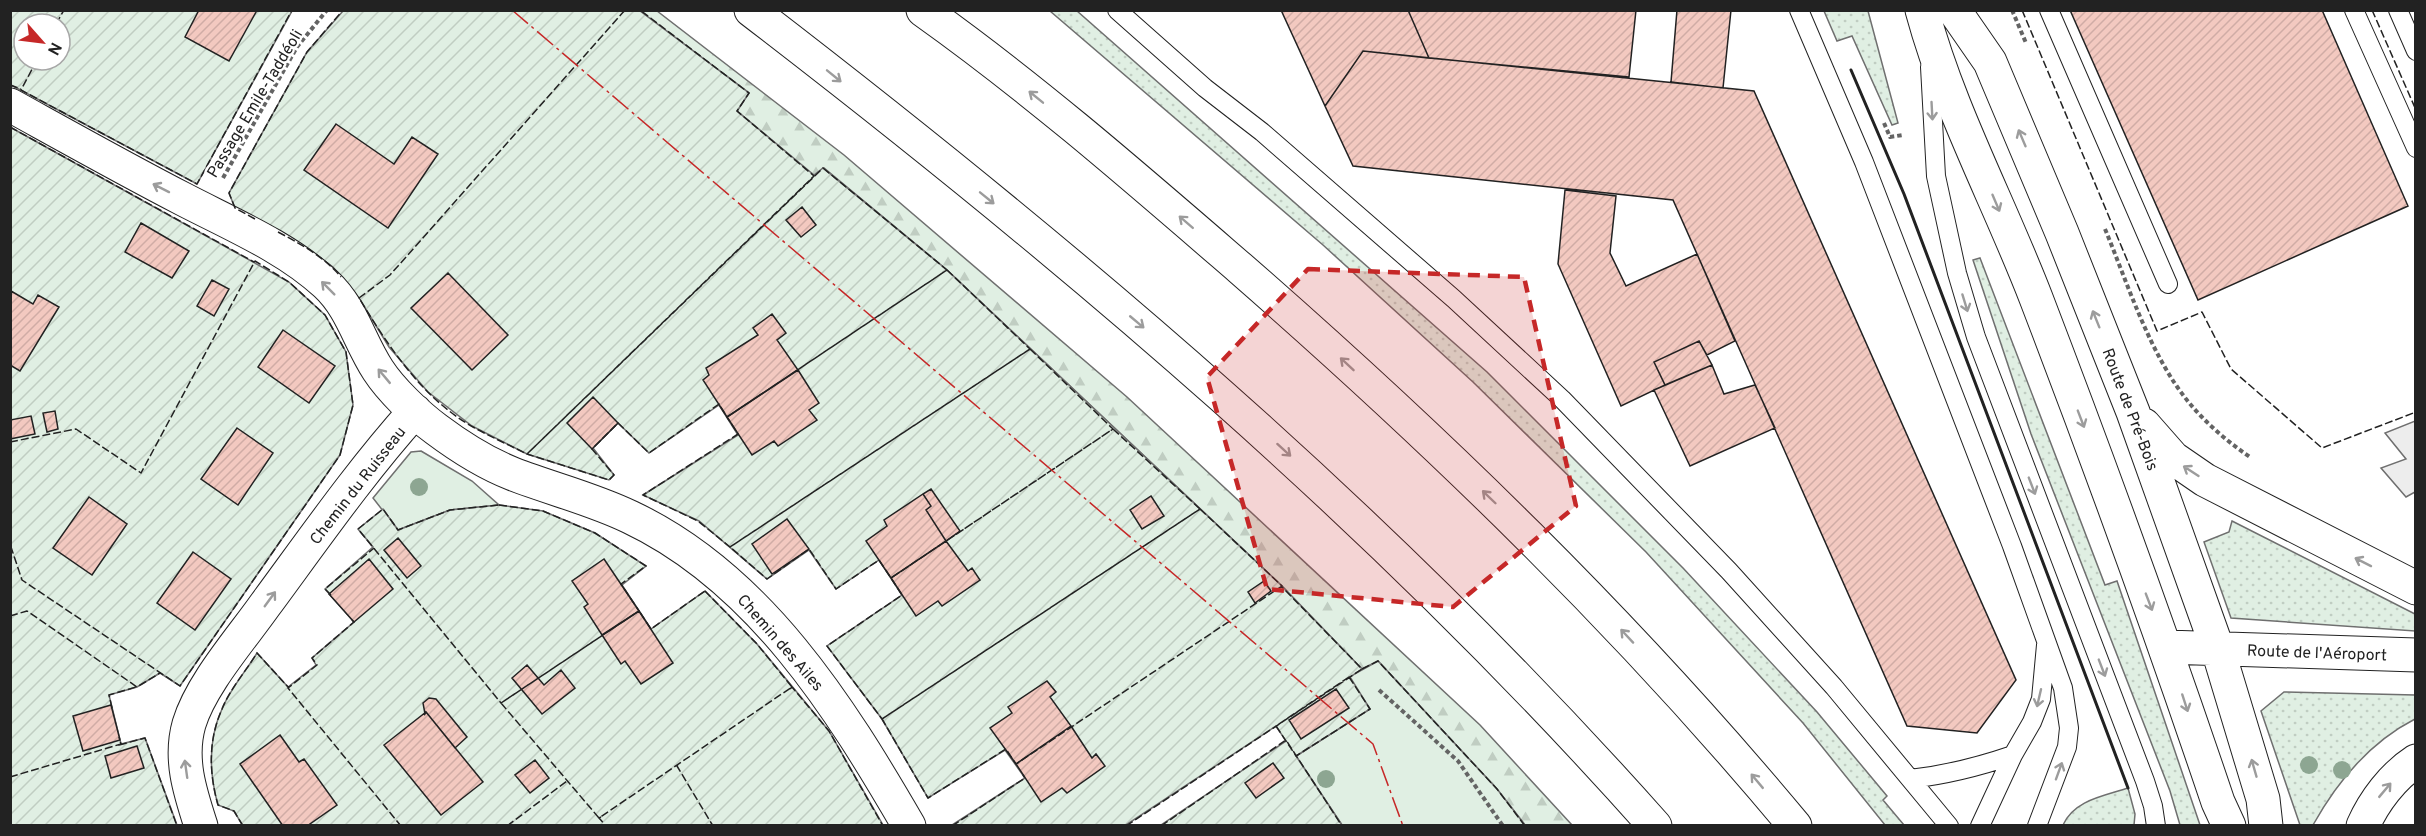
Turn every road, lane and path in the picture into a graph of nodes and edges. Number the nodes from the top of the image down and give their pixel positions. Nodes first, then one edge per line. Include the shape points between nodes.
1 (327, 10) edge
2 (751, 10) edge
3 (923, 10) edge
4 (939, 10) edge
5 (1117, 10) edge
6 (1799, 10) edge
7 (1954, 10) edge
8 (2049, 10) edge
9 (2354, 10) edge
10 (2398, 10) edge
11 (1925, 21) edge
12 (2415, 51) edge
13 (982, 52) junction
14 (10, 105) edge
15 (1887, 129) dead end
16 (1907, 135) dead end
17 (2415, 148) edge
18 (205, 211) junction
19 (2169, 284) dead end
20 (415, 411) junction
21 (2133, 412) junction
22 (2415, 588) edge
23 (2047, 640) junction
24 (2166, 647) junction
25 (2218, 650) junction
26 (2415, 655) edge
27 (1379, 690) dead end
28 (2013, 755) junction
29 (2415, 761) edge
30 (1910, 779) junction
31 (201, 825) edge
32 (909, 825) edge
33 (1503, 825) edge
34 (1655, 825) edge
35 (1795, 825) edge
36 (1949, 825) edge
37 (1980, 825) edge
38 (2037, 825) edge
39 (2156, 825) edge
40 (2229, 825) edge
41 (2266, 825) edge
42 (2363, 825) edge

1 - 18 path, Passage Emile-Taddéoli via 297,47
2 -> 34 main road via 1049,248 1261,430 1519,677
3 - 13 main road
4 - 13 main road
5 - 30 lane via 1454,299 1562,399 1729,571 1834,687
6 - 23 lane via 1868,173
21 -> 7 main road, Route de Pré-Bois via 1990,62
8 - 19 lane
9 - 17 lane
10 - 12 lane
11 -> 24 main road via 1948,89 2035,296
11 -> 39 lane via 1936,176 1957,273 1976,337 2145,781
35 -> 13 main road via 1592,598 1431,440 1180,216
18 -> 14 main road, Chemin du Ruisseau
15 - 16 path via 1890,137
20 -> 18 main road, Chemin du Ruisseau via 378,371 353,319 326,285 268,244
31 -> 20 main road, Chemin du Ruisseau via 184,768 189,722 200,700 300,558
20 - 32 main road, Chemin des Ailes via 487,462 629,516 717,573 805,666 845,720
22 -> 21 main road via 2184,467
21 - 25 main road, Route de Pré-Bois
23 -> 28 lane via 2041,699
38 -> 23 lane via 2062,763 2069,728 2063,688
24 - 25 main road, Route de l'Aéroport
24 -> 40 main road
25 - 26 main road, Route de l'Aéroport
41 -> 25 main road, Route de Pré-Bois via 2263,799
27 - 33 path via 1458,761
28 - 30 lane via 1974,769
28 - 37 lane
42 -> 29 main road via 2384,791
30 - 36 lane

